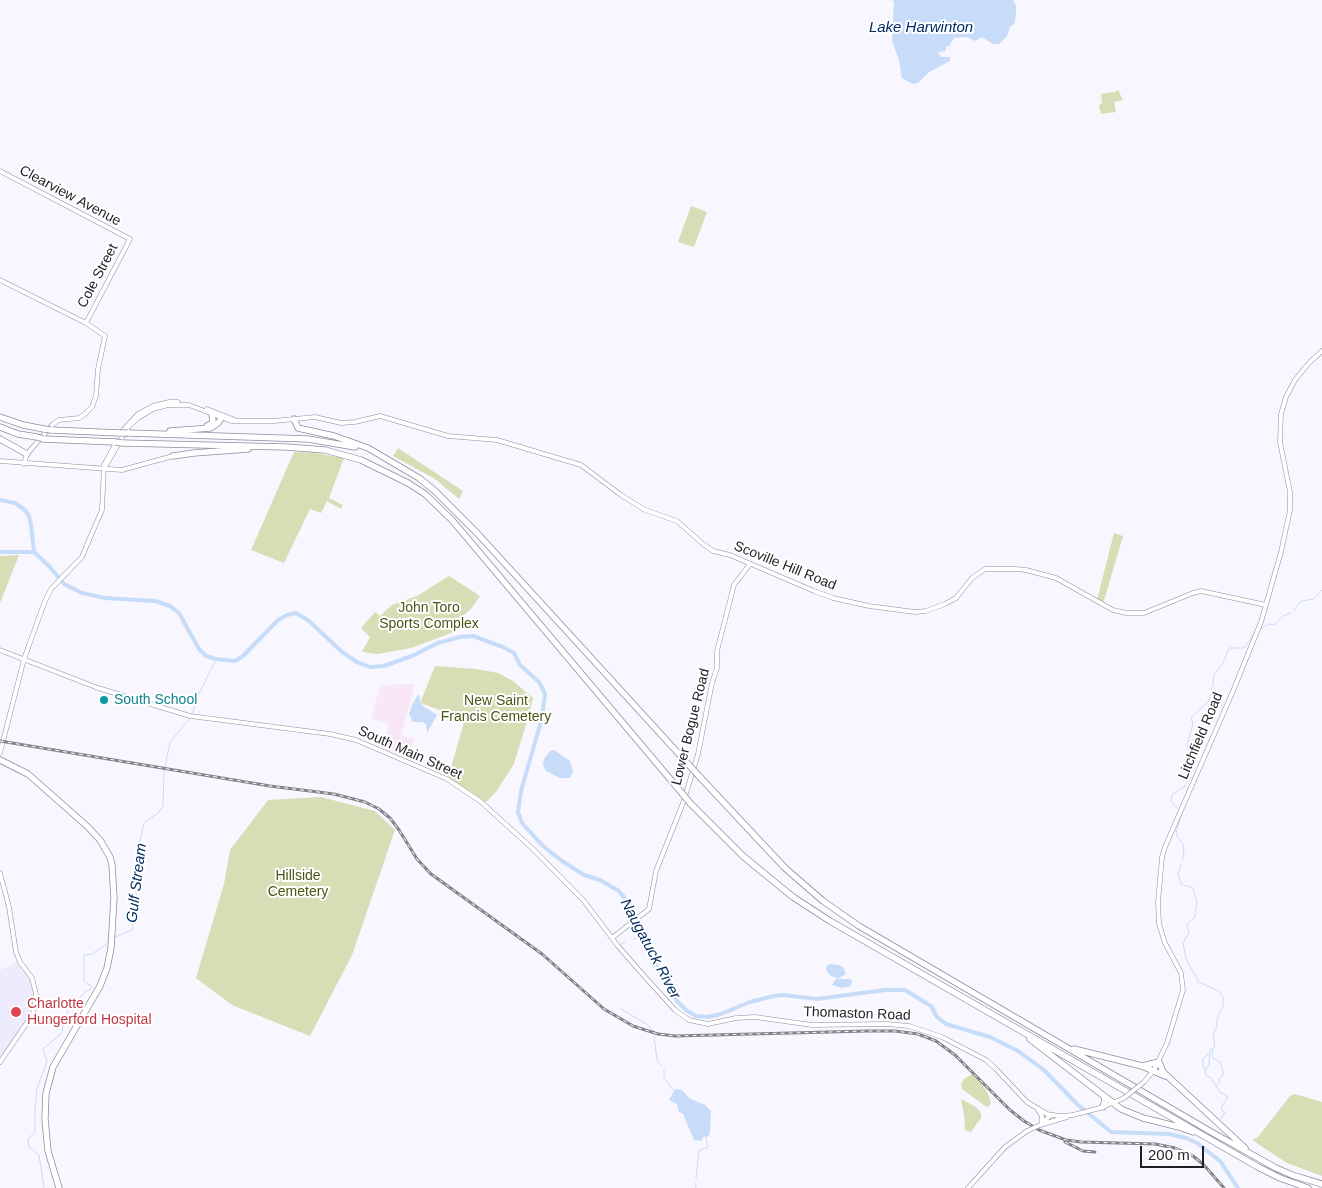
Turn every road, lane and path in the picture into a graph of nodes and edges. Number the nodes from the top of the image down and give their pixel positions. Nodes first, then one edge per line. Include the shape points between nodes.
1 (0, 171) edge
2 (130, 240) joint
3 (2, 281) edge
4 (86, 323) junction
5 (1322, 351) edge
6 (212, 415) junction
7 (0, 417) edge
8 (222, 418) junction
9 (294, 419) junction
10 (0, 428) edge
11 (202, 428) junction
12 (143, 433) junction
13 (0, 438) edge
14 (286, 447) junction
15 (27, 454) junction
16 (173, 456) joint
17 (383, 456) junction
18 (0, 461) edge
19 (24, 464) junction
20 (104, 469) junction
21 (750, 564) junction
22 (1266, 605) junction
23 (0, 650) edge
24 (24, 659) junction
25 (0, 753) edge
26 (0, 760) edge
27 (0, 873) edge
28 (612, 938) junction
29 (651, 983) joint
30 (992, 1014) junction
31 (1038, 1031) junction
32 (0, 1062) edge
33 (1159, 1062) junction
34 (1142, 1066) junction
35 (1154, 1070) junction
36 (1169, 1078) junction
37 (1104, 1096) junction
38 (1114, 1103) junction
39 (1101, 1107) junction
40 (1038, 1110) junction
41 (1051, 1115) junction
42 (1071, 1115) junction
43 (1051, 1122) junction
44 (1041, 1124) junction
45 (1213, 1141) junction
46 (1261, 1160) junction
47 (1322, 1184) edge
48 (59, 1188) edge
49 (968, 1188) edge
50 (1308, 1188) edge

1 - 2 main road, Clearview Avenue
2 - 4 main road, Cole Street
3 - 4 main road
4 - 15 main road via 104,336 92,407 79,418 59,420 53,424
5 - 22 main road, Litchfield Road via 1295,380 1282,414 1280,442 1290,492 1290,510
6 - 8 main road
6 - 11 highway via 212,423
6 - 20 main road via 184,404 152,409 128,427
7 - 12 highway, bridge via 48,430
8 - 9 main road, Scoville Hill Road
8 - 11 highway via 214,426
8 - 20 main road via 185,402 153,406 128,424
9 - 17 highway via 298,428 334,436
9 - 21 main road, Scoville Hill Road via 315,417 355,422 374,417 391,418 448,436 497,440 576,463 646,510 677,521 713,551
10 - 14 highway, bridge via 40,438
11 - 12 highway
12 - 17 highway via 308,439 352,446
13 - 15 highway
14 - 16 highway
14 - 30 highway, bridge via 325,450 361,460 393,474 425,494 464,534 690,803 744,857 810,909
15 - 19 main road
16 - 20 main road via 122,470
17 - 31 highway, bridge via 419,478 450,504 769,852 823,901 859,926
18 - 19 main road
19 - 20 main road
20 - 24 main road via 102,510 82,557 46,596
21 - 22 main road, Scoville Hill Road via 833,598 915,612 926,611 956,598 972,578 985,569 1026,570 1048,576 1113,610 1126,613 1144,612 1201,591
21 - 28 main road, Lower Bogue Road via 734,585 698,754 656,871 649,908
22 - 33 main road, Litchfield Road via 1249,653 1162,857 1159,924 1184,985
23 - 24 main road, South Main Street
24 - 25 main road
24 - 28 main road, South Main Street via 108,691 192,716 356,740 447,779 480,801 533,849 584,901
26 - 48 highway via 32,778 100,840 110,856 114,876 110,957 103,978 56,1061 48,1084 44,1107 46,1135
27 - 32 main road via 16,952 32,978 36,994 33,1014
28 - 29 main road, South Main Street
29 - 40 main road, Thomaston Road via 681,1015 700,1024 755,1016 812,1025 892,1024 927,1030 989,1062
30 - 37 highway
30 - 45 highway
31 - 34 highway via 1086,1053
31 - 46 highway
33 - 34 highway
33 - 35 main road, Litchfield Road
33 - 36 highway
34 - 35 highway
35 - 36 highway
35 - 38 main road, Litchfield Road, bridge via 1144,1082
36 - 46 highway
37 - 38 highway
37 - 39 highway
38 - 39 main road, Litchfield Road
38 - 45 highway via 1132,1114 1181,1127
39 - 42 main road, Litchfield Road
40 - 41 main road, Thomaston Road
40 - 44 main road via 1042,1116
41 - 42 main road, Thomaston Road
41 - 43 main road
41 - 44 main road
42 - 43 main road
43 - 44 main road
44 - 49 main road, bridge via 1005,1147
45 - 50 highway via 1280,1178
46 - 47 highway via 1292,1175

